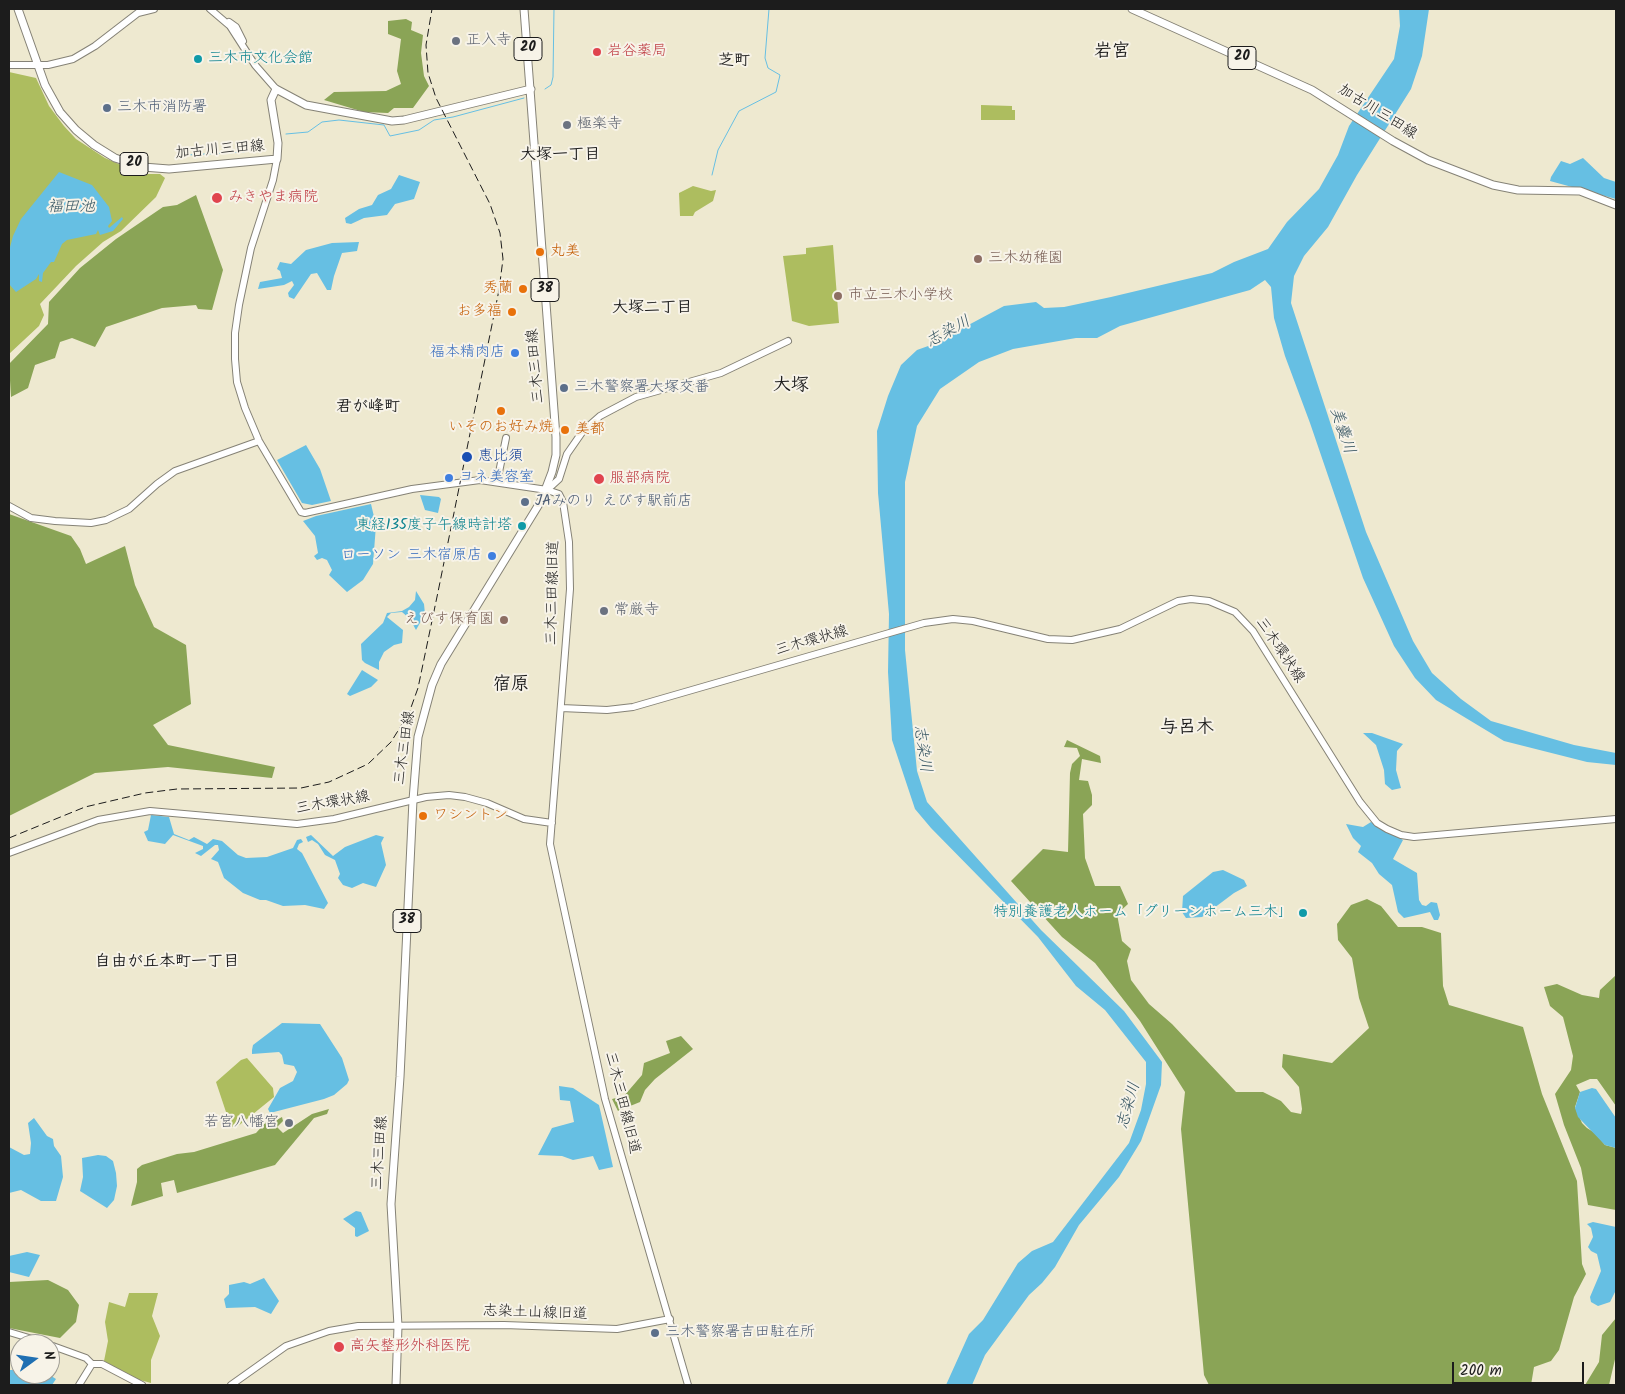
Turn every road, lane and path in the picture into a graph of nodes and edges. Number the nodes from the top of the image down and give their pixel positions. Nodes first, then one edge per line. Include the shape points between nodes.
1 (18, 9) edge
2 (143, 9) edge
3 (154, 9) edge
4 (210, 9) edge
5 (524, 9) edge
6 (1132, 9) edge
7 (135, 14) junction
8 (9, 65) edge
9 (38, 66) junction
10 (276, 89) junction
11 (531, 89) junction
12 (277, 159) junction
13 (1616, 205) edge
14 (788, 341) dead end
15 (506, 438) dead end
16 (259, 440) junction
17 (497, 482) junction
18 (547, 490) junction
19 (9, 506) edge
20 (561, 708) junction
21 (413, 800) junction
22 (1616, 819) edge
23 (552, 823) junction
24 (9, 853) edge
25 (670, 1319) junction
26 (398, 1326) junction
27 (60, 1348) edge
28 (92, 1364) junction
29 (78, 1385) edge
30 (142, 1385) edge
31 (231, 1385) edge
32 (396, 1385) edge
33 (688, 1385) edge

1 - 9 main road, 加古川三田線 / 20
2 - 7 street
3 - 7 street
4 - 10 street via 222,17
5 - 11 main road, 20
6 - 13 main road, 加古川三田線 / 20 via 1312,90 1428,160 1493,185 1518,190 1580,191
7 - 9 street via 80,56
8 - 9 street
9 - 12 main road, 加古川三田線 / 20 via 65,118 94,145 116,158 143,167 168,169
10 - 11 main road via 306,105 392,121
10 - 12 main road, 加古川三田線 via 271,100 278,143
11 - 18 main road, 三木三田線 / 38 via 556,437 556,455
12 - 16 street via 251,248 235,333 237,382
14 - 18 street via 721,372 636,397 600,416 583,431 567,454 559,479
15 - 17 street
16 - 17 street via 302,514 412,488 472,481
16 - 19 street via 175,471 129,509 106,520 91,523 31,518
17 - 18 street
18 - 20 street, 三木三田線旧道 via 559,494 564,502 569,549 570,589
18 - 21 main road, 三木三田線 / 38 via 454,640 432,685 418,737
20 - 22 street, 三木環状線 via 607,710 633,707 917,625 953,618 1048,640 1072,640 1120,630 1178,601 1192,599 1209,601 1236,612 1253,632 1360,802 1387,829 1414,837
20 - 23 street
21 - 23 street, 三木環状線 via 437,796 465,797 524,819
21 - 24 street, 三木環状線 via 334,819 297,824 150,811 98,820
21 - 26 main road, 三木三田線 / 38 via 391,1204
23 - 25 street, 三木三田線旧道 via 550,844 605,1099
25 - 26 street, 志染土山線旧道 via 617,1329
25 - 33 street, 三木三田線旧道
26 - 31 street, 志染土山線旧道 via 358,1326 297,1341
26 - 32 main road, 三木三田線 / 38
27 - 28 street via 86,1358
28 - 29 street
28 - 30 street via 102,1364

